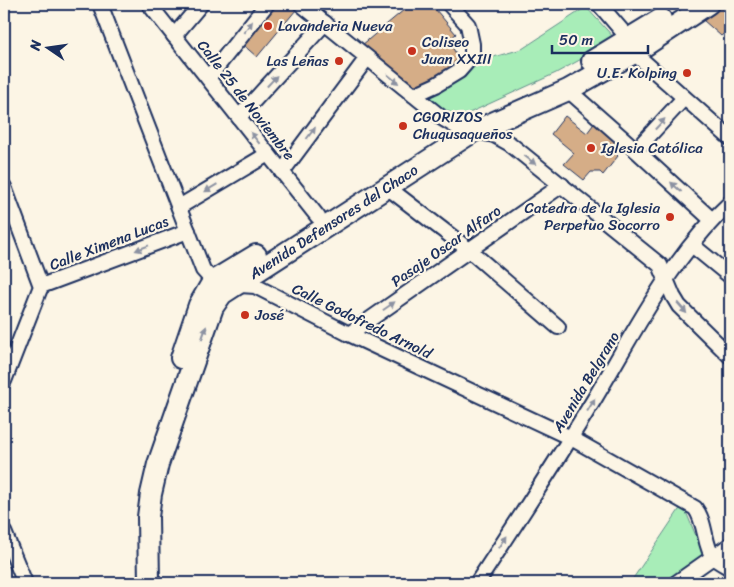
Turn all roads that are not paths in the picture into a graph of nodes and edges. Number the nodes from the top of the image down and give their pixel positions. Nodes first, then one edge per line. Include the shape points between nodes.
1 (100, 4) edge
2 (149, 4) edge
3 (201, 4) edge
4 (267, 4) edge
5 (301, 4) edge
6 (449, 4) edge
7 (599, 4) edge
8 (684, 4) edge
9 (708, 4) edge
10 (325, 23) junction
11 (174, 36) junction
12 (632, 46) junction
13 (367, 58) junction
14 (208, 78) junction
15 (568, 90) junction
16 (414, 96) junction
17 (684, 98) junction
18 (239, 117) junction
19 (466, 129) junction
20 (730, 138) edge
21 (636, 150) junction
22 (268, 154) junction
23 (282, 172) junction
24 (562, 185) junction
25 (4, 187) edge
26 (387, 187) junction
27 (730, 204) edge
28 (179, 207) junction
29 (318, 217) junction
30 (712, 220) junction
31 (188, 231) junction
32 (692, 245) junction
33 (469, 250) junction
34 (730, 276) edge
35 (667, 279) junction
36 (214, 281) junction
37 (237, 284) junction
38 (41, 286) junction
39 (558, 327) dead end
40 (349, 334) junction
41 (728, 349) edge
42 (4, 381) edge
43 (571, 438) junction
44 (4, 532) edge
45 (730, 545) edge
46 (713, 557) junction
47 (730, 568) edge
48 (25, 583) edge
49 (136, 583) edge
50 (149, 583) edge
51 (477, 583) edge
52 (676, 583) edge

1 - 28 street
2 - 11 street, Calle 25 de Noviembre
3 - 11 street
14 -> 4 street
5 - 10 street
6 - 16 street via 468,25 472,56 459,71
7 - 12 street
8 - 12 street, Avenida Defensores del Chaco
9 - 12 street, Avenida Defensores del Chaco
10 - 13 street
18 -> 10 street
11 - 14 street, Calle 25 de Noviembre
12 - 15 street, Avenida Defensores del Chaco
12 - 17 street
12 - 19 street, Avenida Defensores del Chaco
13 -> 16 street
23 -> 13 street
14 - 18 street, Calle 25 de Noviembre
15 - 19 street, Avenida Defensores del Chaco
15 - 21 street
16 - 19 street via 442,118
17 - 20 street
21 -> 17 street
22 -> 18 street, Calle 25 de Noviembre
19 -> 24 street via 494,135 510,144
19 - 26 street, Avenida Defensores del Chaco
19 - 29 street, Avenida Defensores del Chaco
30 -> 21 street
22 - 23 street, Calle 25 de Noviembre
22 -> 28 street
23 - 29 street, Calle 25 de Noviembre
24 - 33 street, Pasaje Oscar Alfaro
24 - 35 street via 660,265
25 - 38 street
26 - 33 street
26 - 37 street, Avenida Defensores del Chaco
27 - 30 street, Avenida Belgrano
28 - 31 street
29 - 36 street, Avenida Defensores del Chaco
30 - 32 street, Avenida Belgrano
31 - 36 street via 203,270
31 -> 38 street, Calle Ximena Lucas
32 - 34 street
32 - 35 street, Avenida Belgrano
33 - 39 street
40 -> 33 street, Pasaje Oscar Alfaro
35 -> 41 street via 679,306
43 -> 35 street, Avenida Belgrano
36 - 37 street, Calle Godofredo Arnold
36 - 49 street, Avenida Defensores del Chaco via 198,305 138,491
37 - 40 street, Calle Godofredo Arnold via 255,286
50 -> 37 street, Avenida Defensores del Chaco via 148,517 158,464 213,307 222,294
38 - 42 street
40 - 43 street, Calle Godofredo Arnold
43 - 46 street, Calle Godofredo Arnold via 695,508
51 -> 43 street, Avenida Belgrano
44 - 48 street
45 - 46 street
46 - 47 street
46 - 52 street

